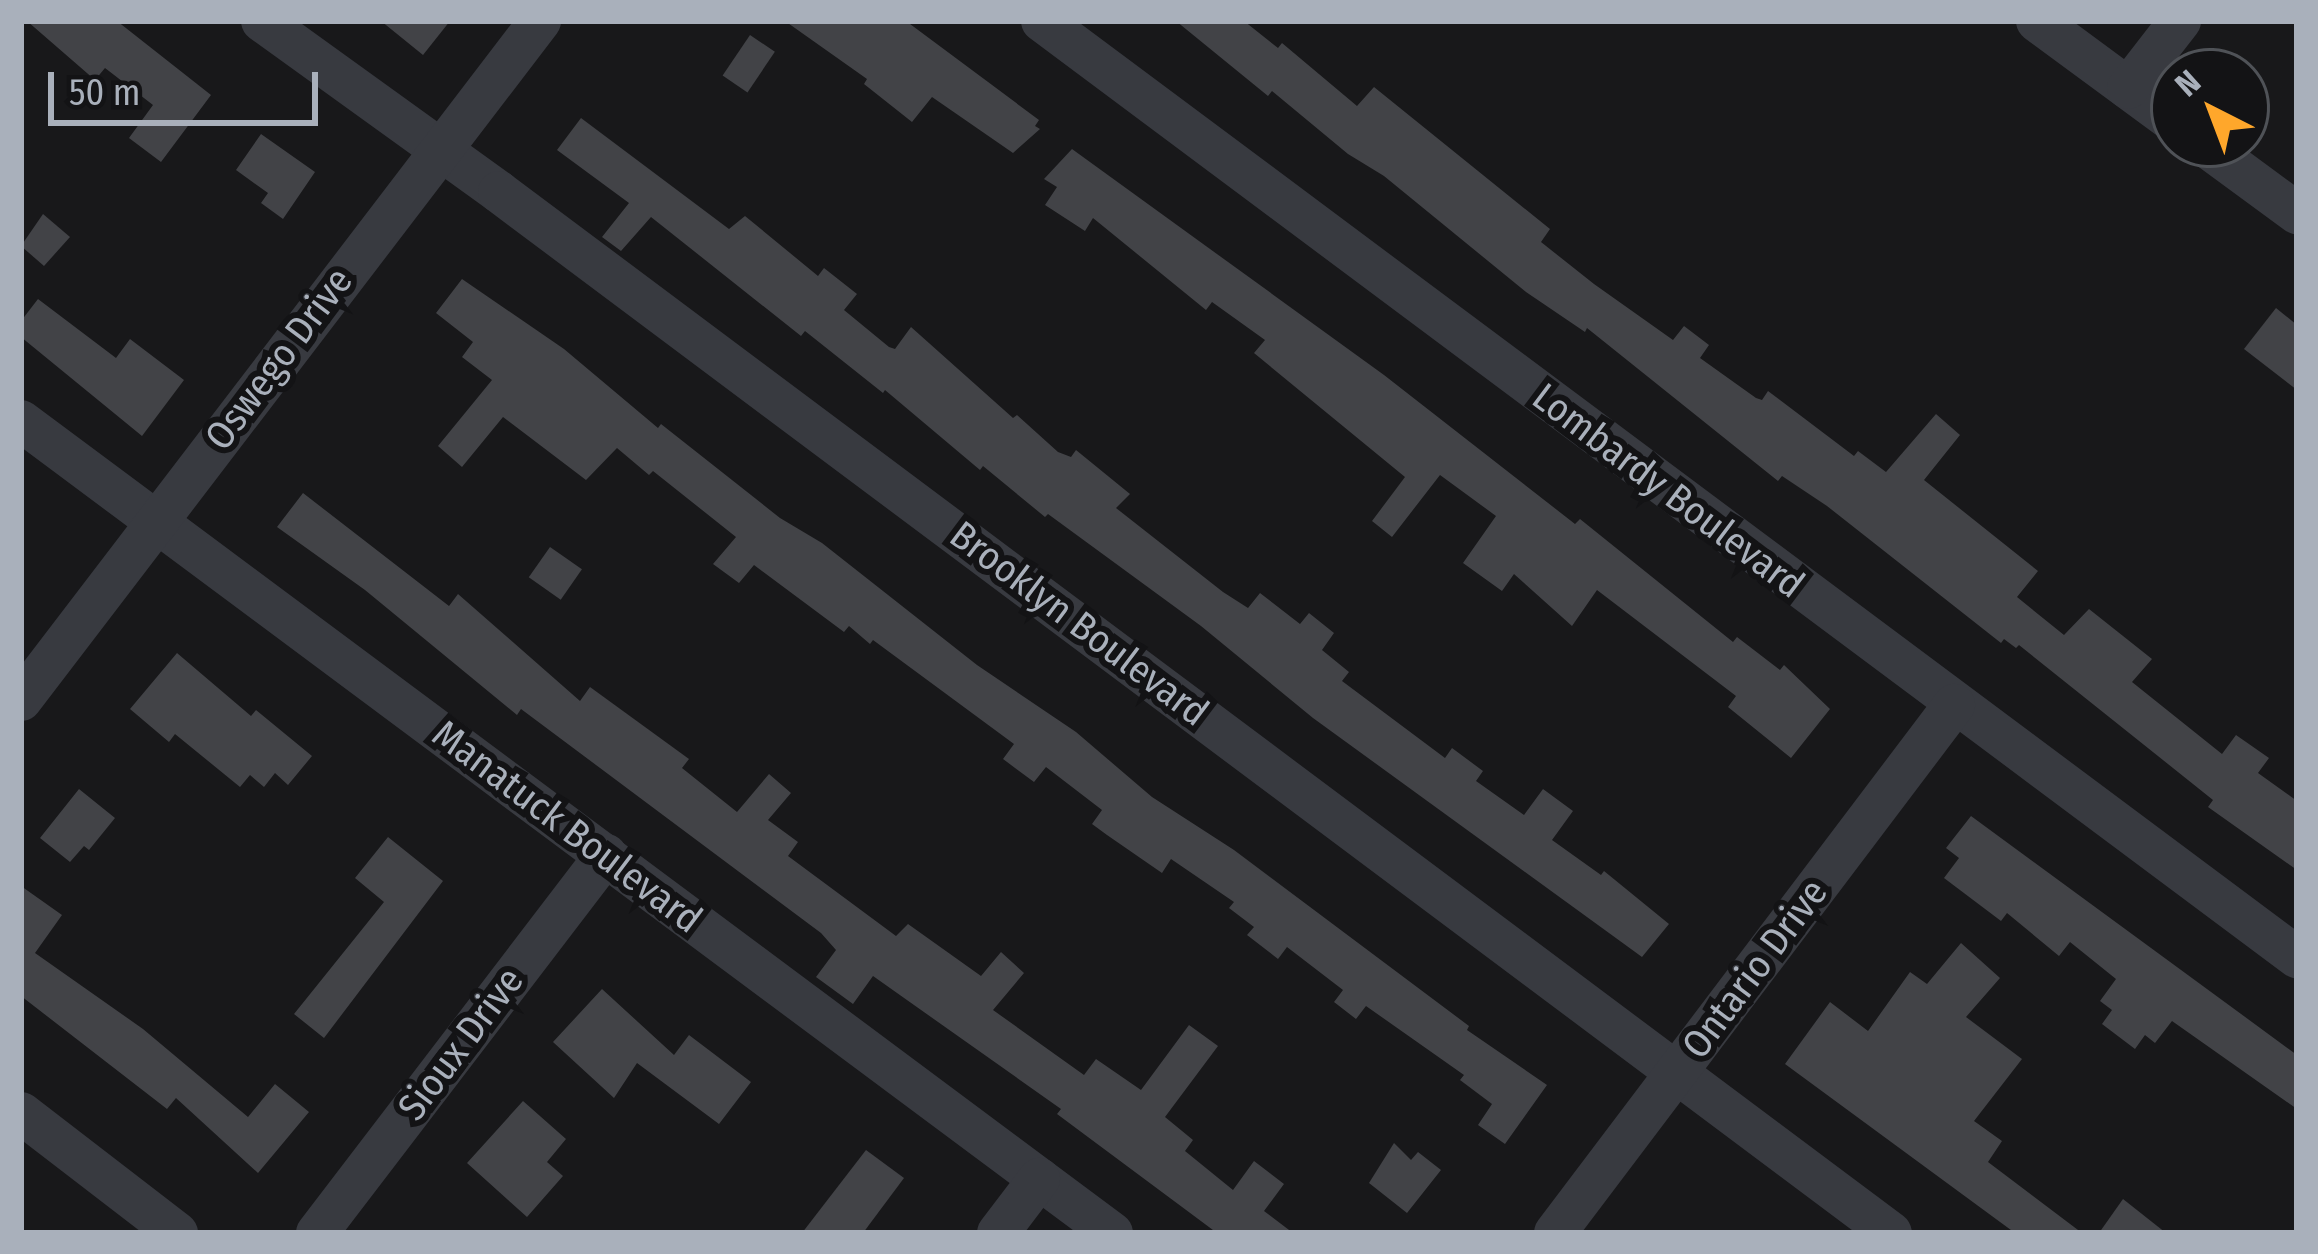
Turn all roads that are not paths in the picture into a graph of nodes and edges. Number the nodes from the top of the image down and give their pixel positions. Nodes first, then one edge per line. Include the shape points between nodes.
1 (262, 21) edge
2 (540, 21) edge
3 (1042, 21) edge
4 (2037, 21) edge
5 (2180, 21) edge
6 (2128, 88) junction
7 (2150, 104) edge
8 (437, 152) junction
9 (2236, 168) edge
10 (2297, 213) edge
11 (21, 421) edge
12 (156, 520) junction
13 (21, 700) edge
14 (1954, 705) junction
15 (606, 856) junction
16 (2297, 957) edge
17 (1678, 1072) junction
18 (21, 1113) edge
19 (1039, 1179) junction
20 (176, 1233) edge
21 (316, 1233) edge
22 (998, 1233) edge
23 (1112, 1233) edge
24 (1555, 1233) edge
25 (1891, 1233) edge

1 - 8 street, Brooklyn Boulevard
2 - 8 street, Oswego Drive
3 - 14 street, Lombardy Boulevard
4 - 6 street
5 - 6 street
6 - 7 street
8 - 12 street, Oswego Drive
8 - 17 street, Brooklyn Boulevard
9 - 10 street
11 - 12 street, Manatuck Boulevard
12 - 13 street, Oswego Drive
12 - 15 street, Manatuck Boulevard
14 - 16 street, Lombardy Boulevard
14 - 17 street, Ontario Drive
15 - 19 street, Manatuck Boulevard
15 - 21 street, Sioux Drive
17 - 24 street, Ontario Drive
17 - 25 street, Brooklyn Boulevard
18 - 20 street
19 - 22 street
19 - 23 street, Manatuck Boulevard

